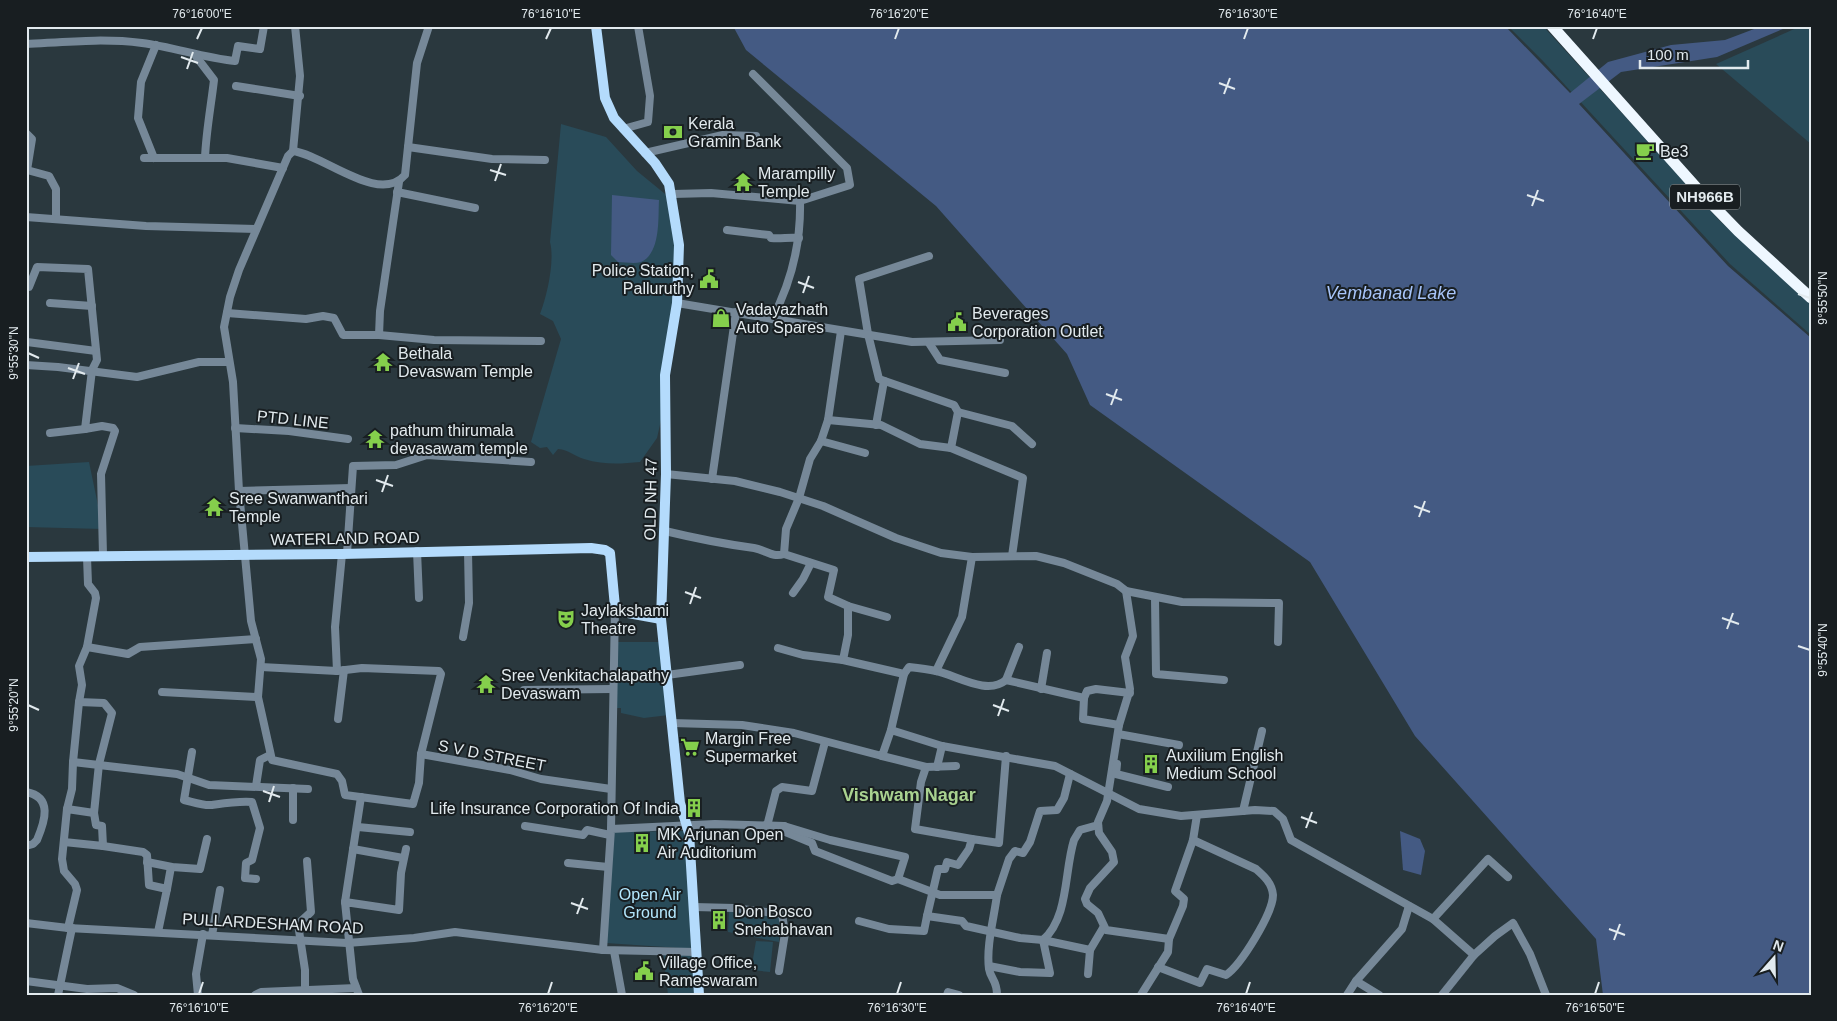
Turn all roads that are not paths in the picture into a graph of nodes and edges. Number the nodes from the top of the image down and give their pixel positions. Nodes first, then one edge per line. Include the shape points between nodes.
1 (264, 26) edge
2 (294, 26) edge
3 (429, 26) edge
4 (596, 26) edge
5 (638, 26) edge
6 (1552, 26) edge
7 (26, 44) edge
8 (156, 45) junction
9 (195, 55) junction
10 (753, 74) dead end
11 (236, 86) dead end
12 (300, 96) junction
13 (623, 129) junction
14 (26, 133) edge
15 (756, 136) dead end
16 (408, 147) junction
17 (293, 151) junction
18 (645, 153) junction
19 (144, 158) dead end
20 (154, 158) junction
21 (205, 158) junction
22 (545, 160) dead end
23 (283, 168) junction
24 (27, 170) edge
25 (398, 182) junction
26 (397, 192) junction
27 (673, 194) junction
28 (800, 201) junction
29 (475, 208) dead end
30 (26, 217) edge
31 (56, 218) junction
32 (256, 229) junction
33 (727, 230) dead end
34 (799, 238) junction
35 (929, 256) dead end
36 (26, 287) edge
37 (1811, 298) edge
38 (50, 303) dead end
39 (677, 303) junction
40 (92, 306) junction
41 (736, 312) junction
42 (226, 314) junction
43 (772, 319) junction
44 (841, 331) junction
45 (868, 334) junction
46 (379, 335) junction
47 (1000, 340) dead end
48 (541, 341) dead end
49 (27, 342) edge
50 (929, 343) junction
51 (96, 351) junction
52 (229, 362) junction
53 (26, 365) edge
54 (92, 370) junction
55 (1005, 373) dead end
56 (884, 381) junction
57 (958, 412) junction
58 (828, 420) junction
59 (876, 425) junction
60 (235, 428) junction
61 (85, 429) junction
62 (50, 433) dead end
63 (348, 439) dead end
64 (820, 441) junction
65 (1032, 444) dead end
66 (951, 448) junction
67 (865, 453) dead end
68 (531, 462) dead end
69 (666, 474) junction
70 (712, 478) junction
71 (351, 488) junction
72 (238, 491) junction
73 (799, 498) junction
74 (664, 532) junction
75 (417, 551) junction
76 (468, 551) junction
77 (344, 554) junction
78 (784, 554) junction
79 (103, 555) junction
80 (246, 555) junction
81 (1012, 556) junction
82 (26, 557) edge
83 (87, 557) junction
84 (972, 557) junction
85 (811, 563) junction
86 (1126, 591) junction
87 (793, 593) dead end
88 (419, 598) dead end
89 (1155, 598) junction
90 (848, 606) junction
91 (615, 607) junction
92 (887, 617) dead end
93 (661, 619) junction
94 (463, 637) dead end
95 (256, 639) junction
96 (1278, 642) dead end
97 (87, 647) junction
98 (1018, 647) dead end
99 (778, 648) dead end
100 (1047, 653) dead end
101 (843, 660) junction
102 (740, 666) dead end
103 (261, 667) junction
104 (341, 670) junction
105 (936, 671) junction
106 (904, 674) junction
107 (667, 675) junction
108 (1006, 680) junction
109 (1224, 680) dead end
110 (612, 689) junction
111 (1041, 689) junction
112 (524, 690) dead end
113 (162, 692) dead end
114 (1130, 693) junction
115 (258, 697) junction
116 (1084, 698) junction
117 (79, 702) junction
118 (338, 719) dead end
119 (672, 723) junction
120 (1119, 725) junction
121 (890, 730) junction
122 (1262, 731) dead end
123 (1120, 735) junction
124 (825, 742) junction
125 (1179, 745) dead end
126 (942, 746) junction
127 (192, 752) dead end
128 (421, 754) junction
129 (270, 755) junction
130 (882, 756) junction
131 (1006, 756) junction
132 (73, 762) junction
133 (99, 764) junction
134 (937, 766) junction
135 (956, 766) dead end
136 (926, 767) junction
137 (1070, 774) junction
138 (188, 779) junction
139 (256, 786) junction
140 (1168, 787) dead end
141 (293, 788) junction
142 (308, 789) dead end
143 (611, 789) junction
144 (26, 792) edge
145 (1107, 792) junction
146 (361, 797) junction
147 (67, 808) junction
148 (1242, 811) junction
149 (94, 812) junction
150 (1197, 815) junction
151 (293, 820) dead end
152 (686, 825) junction
153 (1098, 825) junction
154 (525, 826) dead end
155 (767, 826) junction
156 (784, 826) junction
157 (358, 827) junction
158 (410, 832) dead end
159 (610, 832) junction
160 (207, 839) dead end
161 (972, 839) junction
162 (1193, 840) junction
163 (64, 842) junction
164 (26, 846) edge
165 (104, 846) junction
166 (353, 849) junction
167 (406, 849) dead end
168 (403, 858) junction
169 (307, 861) dead end
170 (147, 862) junction
171 (568, 863) dead end
172 (608, 866) junction
173 (171, 867) junction
174 (1508, 876) dead end
175 (256, 878) dead end
176 (898, 879) junction
177 (167, 889) junction
178 (220, 890) dead end
179 (933, 892) junction
180 (997, 895) junction
181 (345, 902) junction
182 (1409, 906) junction
183 (694, 907) junction
184 (927, 916) junction
185 (1433, 918) junction
186 (859, 921) dead end
187 (26, 922) edge
188 (70, 928) junction
189 (1103, 928) junction
190 (992, 930) junction
191 (158, 932) junction
192 (203, 934) junction
193 (212, 935) junction
194 (299, 939) junction
195 (1169, 939) junction
196 (1043, 940) junction
197 (348, 943) junction
198 (603, 950) junction
199 (1090, 950) junction
200 (614, 951) junction
201 (696, 952) junction
202 (1474, 956) junction
203 (989, 966) junction
204 (1158, 967) junction
205 (780, 971) dead end
206 (1088, 974) dead end
207 (1356, 980) junction
208 (26, 981) edge
209 (59, 985) junction
210 (301, 991) edge
211 (358, 992) edge
212 (58, 995) edge
213 (134, 995) edge
214 (198, 995) edge
215 (255, 995) edge
216 (622, 995) edge
217 (699, 995) edge
218 (947, 995) edge
219 (959, 995) edge
220 (997, 995) edge
221 (1142, 995) edge
222 (1347, 995) edge
223 (1379, 995) edge
224 (1442, 995) edge
225 (1546, 995) edge

1 - 9 street via 260,48 238,46 235,61
2 - 12 street
3 - 16 street via 417,63
4 - 13 main road, OLD NH 47 via 605,98
5 - 13 street via 650,96 648,122
6 - 37 highway, NH966B via 1738,231
7 - 8 street via 115,40
8 - 9 street via 190,51
8 - 20 street via 141,82 138,118
9 - 21 street via 214,80
10 - 28 street via 847,168 850,185
11 - 12 street
12 - 17 street
13 - 18 main road, OLD NH 47
14 - 24 street via 32,139
15 - 18 street via 723,135
16 - 22 street via 492,159
16 - 25 street via 405,175
17 - 23 street
17 - 25 street via 307,153 359,179 382,185
18 - 27 main road, OLD NH 47
19 - 20 street
20 - 21 street
21 - 23 street via 227,158
23 - 32 street
24 - 31 street via 49,176 56,189
25 - 26 street
26 - 29 street
26 - 46 street
27 - 28 street via 711,193
27 - 39 main road, OLD NH 47 via 679,245
28 - 34 street
30 - 31 street
31 - 32 street via 146,226
32 - 42 street
33 - 34 street via 779,239
34 - 43 street via 781,302
35 - 45 street via 859,279
36 - 40 street via 29,287 37,267 88,269
38 - 40 street
39 - 41 street
39 - 69 main road, OLD NH 47 via 665,375
40 - 51 street
41 - 43 street
41 - 70 street
42 - 46 street via 306,319 323,316 334,318 342,336
42 - 52 street via 224,327
43 - 44 street
44 - 45 street
44 - 58 street
45 - 50 street
45 - 56 street via 879,379
46 - 48 street via 434,340
47 - 50 street
49 - 51 street
50 - 55 street via 940,360
51 - 54 street via 97,360
52 - 54 street via 199,362 137,377
52 - 60 street
53 - 54 street
54 - 61 street
56 - 57 street via 954,405
56 - 59 street
57 - 65 street via 1012,426
57 - 66 street
58 - 59 street
58 - 64 street
59 - 66 street via 920,444
60 - 63 street, PTD LINE
60 - 72 street
61 - 62 street
61 - 79 street via 102,426 115,431 101,474
64 - 67 street
64 - 73 street via 810,459
66 - 81 street via 1023,478
68 - 71 street via 427,455 396,465 353,466
69 - 70 street
69 - 74 main road, OLD NH 47
70 - 73 street
71 - 72 street
71 - 77 street
72 - 80 street
73 - 78 street via 786,529
73 - 84 street via 896,538 941,552
74 - 78 street via 756,549 775,557
74 - 93 main road, OLD NH 47
75 - 76 main road, WATERLAND ROAD
75 - 77 main road, WATERLAND ROAD
75 - 88 street
76 - 91 main road, WATERLAND ROAD via 605,550 612,558
76 - 94 street via 469,603
77 - 80 main road, WATERLAND ROAD
77 - 104 street via 335,627
78 - 85 street
79 - 80 main road, WATERLAND ROAD
79 - 83 main road, WATERLAND ROAD
80 - 95 street via 251,621
81 - 84 street
81 - 86 street via 1036,556 1064,563 1117,584
82 - 83 main road, WATERLAND ROAD
83 - 97 street via 88,584 96,598
84 - 105 street via 962,617
85 - 87 street
85 - 90 street via 834,570 828,596
86 - 89 street
86 - 114 street via 1134,636 1125,657
89 - 96 street via 1182,602 1279,603
89 - 109 street via 1156,674
90 - 92 street
90 - 101 street via 848,635
91 - 93 main road via 628,613
91 - 110 street
93 - 107 main road, OLD NH 47
95 - 97 street via 140,647 128,654
95 - 103 street
97 - 117 street via 80,666 82,685
98 - 108 street
99 - 101 street
100 - 111 street
101 - 106 street
102 - 107 street
103 - 104 street, S V D STREET
103 - 115 street
104 - 118 street
104 - 128 street, S V D STREET via 439,671 441,674
105 - 106 street via 908,667
105 - 108 street via 987,686 999,685
106 - 121 street
107 - 119 main road, OLD NH 47
108 - 111 street
110 - 112 street
110 - 143 street
111 - 116 street
113 - 115 street
114 - 116 street via 1096,689 1087,691
114 - 120 street
115 - 129 street
116 - 120 street via 1083,719
117 - 132 street
117 - 133 street via 104,703 112,713
119 - 124 street via 742,724
119 - 152 main road, OLD NH 47 via 680,803
120 - 123 street
121 - 126 street
121 - 130 street
122 - 148 street
123 - 125 street
123 - 140 street via 1116,774
123 - 145 street
124 - 130 street
124 - 155 street via 812,790 782,787 776,791
126 - 131 street
126 - 134 street
127 - 138 street
128 - 143 street, S V D STREET via 510,770 540,779
128 - 146 street via 419,783 413,804
129 - 139 street via 260,760
129 - 146 street via 276,762 337,774 345,795
130 - 136 street
131 - 137 street via 1055,766
131 - 161 street via 998,843
132 - 133 street
132 - 147 street via 72,789
133 - 138 street via 177,774
133 - 149 street
134 - 135 street
134 - 136 street
136 - 161 street via 915,828
137 - 145 street
137 - 180 street via 1064,798 1057,810 1040,811 1030,842 1023,852 1015,852 1009,859
138 - 139 street via 210,785
138 - 175 street via 184,800 204,805 252,802 260,828 252,860 246,863 244,875 245,878
139 - 141 street
141 - 142 street
141 - 151 street
143 - 159 street
144 - 164 street via 40,797 45,809 37,840
145 - 150 street via 1139,809 1181,816
145 - 153 street
146 - 157 street
147 - 149 street
147 - 163 street
148 - 150 street
148 - 182 street via 1269,810 1279,814 1291,840
149 - 165 street via 96,825 102,826
150 - 162 street
152 - 155 street
152 - 159 street
152 - 183 main road, OLD NH 47
153 - 189 street via 1114,862 1090,888 1085,900 1098,914
153 - 196 street via 1080,830 1074,840 1058,916 1053,931
154 - 159 street via 583,835 587,830
155 - 156 street
156 - 176 street via 783,831 812,843 815,851 892,881
156 - 176 street via 904,857
157 - 158 street
157 - 166 street
159 - 172 street
160 - 173 street via 200,868
161 - 179 street via 958,865 947,862 945,869 938,869
162 - 195 street via 1174,890 1184,899
162 - 204 street via 1263,875 1270,883 1273,895 1270,910 1237,964 1226,975 1207,969 1200,983
163 - 165 street
163 - 188 street via 64,871 77,890
165 - 170 street via 144,852
166 - 168 street
166 - 181 street
167 - 168 street
168 - 181 street via 399,910
169 - 194 street via 311,912 299,920
170 - 173 street
170 - 177 street via 149,885
171 - 172 street
172 - 198 street
173 - 177 street
174 - 185 street via 1488,859
176 - 179 street
177 - 191 street
178 - 193 street
179 - 180 street via 940,895
179 - 184 street
180 - 190 street
181 - 197 street
182 - 185 street
182 - 207 street via 1402,929
183 - 201 main road, OLD NH 47
183 - 205 street via 782,914 785,933
184 - 186 street via 924,931 889,929
184 - 190 street
185 - 202 street
187 - 188 street, PULLARDESHAM ROAD
188 - 191 street, PULLARDESHAM ROAD
188 - 209 street
189 - 195 street
189 - 199 street
190 - 196 street
190 - 203 street
191 - 192 street, PULLARDESHAM ROAD
192 - 193 street, PULLARDESHAM ROAD
192 - 214 street via 196,974
193 - 194 street, PULLARDESHAM ROAD
194 - 197 street, PULLARDESHAM ROAD
194 - 210 street via 305,970
195 - 204 street via 1168,952
196 - 199 street
196 - 203 street via 1050,974
197 - 198 street, PULLARDESHAM ROAD via 455,932
197 - 211 street
198 - 200 street, PULLARDESHAM ROAD
199 - 206 street
200 - 201 street, PULLARDESHAM ROAD
200 - 216 street
201 - 217 main road, OLD NH 47
202 - 224 street
202 - 225 street via 1513,923 1530,954
203 - 220 street via 997,984
204 - 221 street
207 - 222 street
207 - 223 street
208 - 209 street
209 - 212 street
209 - 213 street via 87,989 117,988
210 - 211 street
210 - 215 street
218 - 219 street via 948,992

